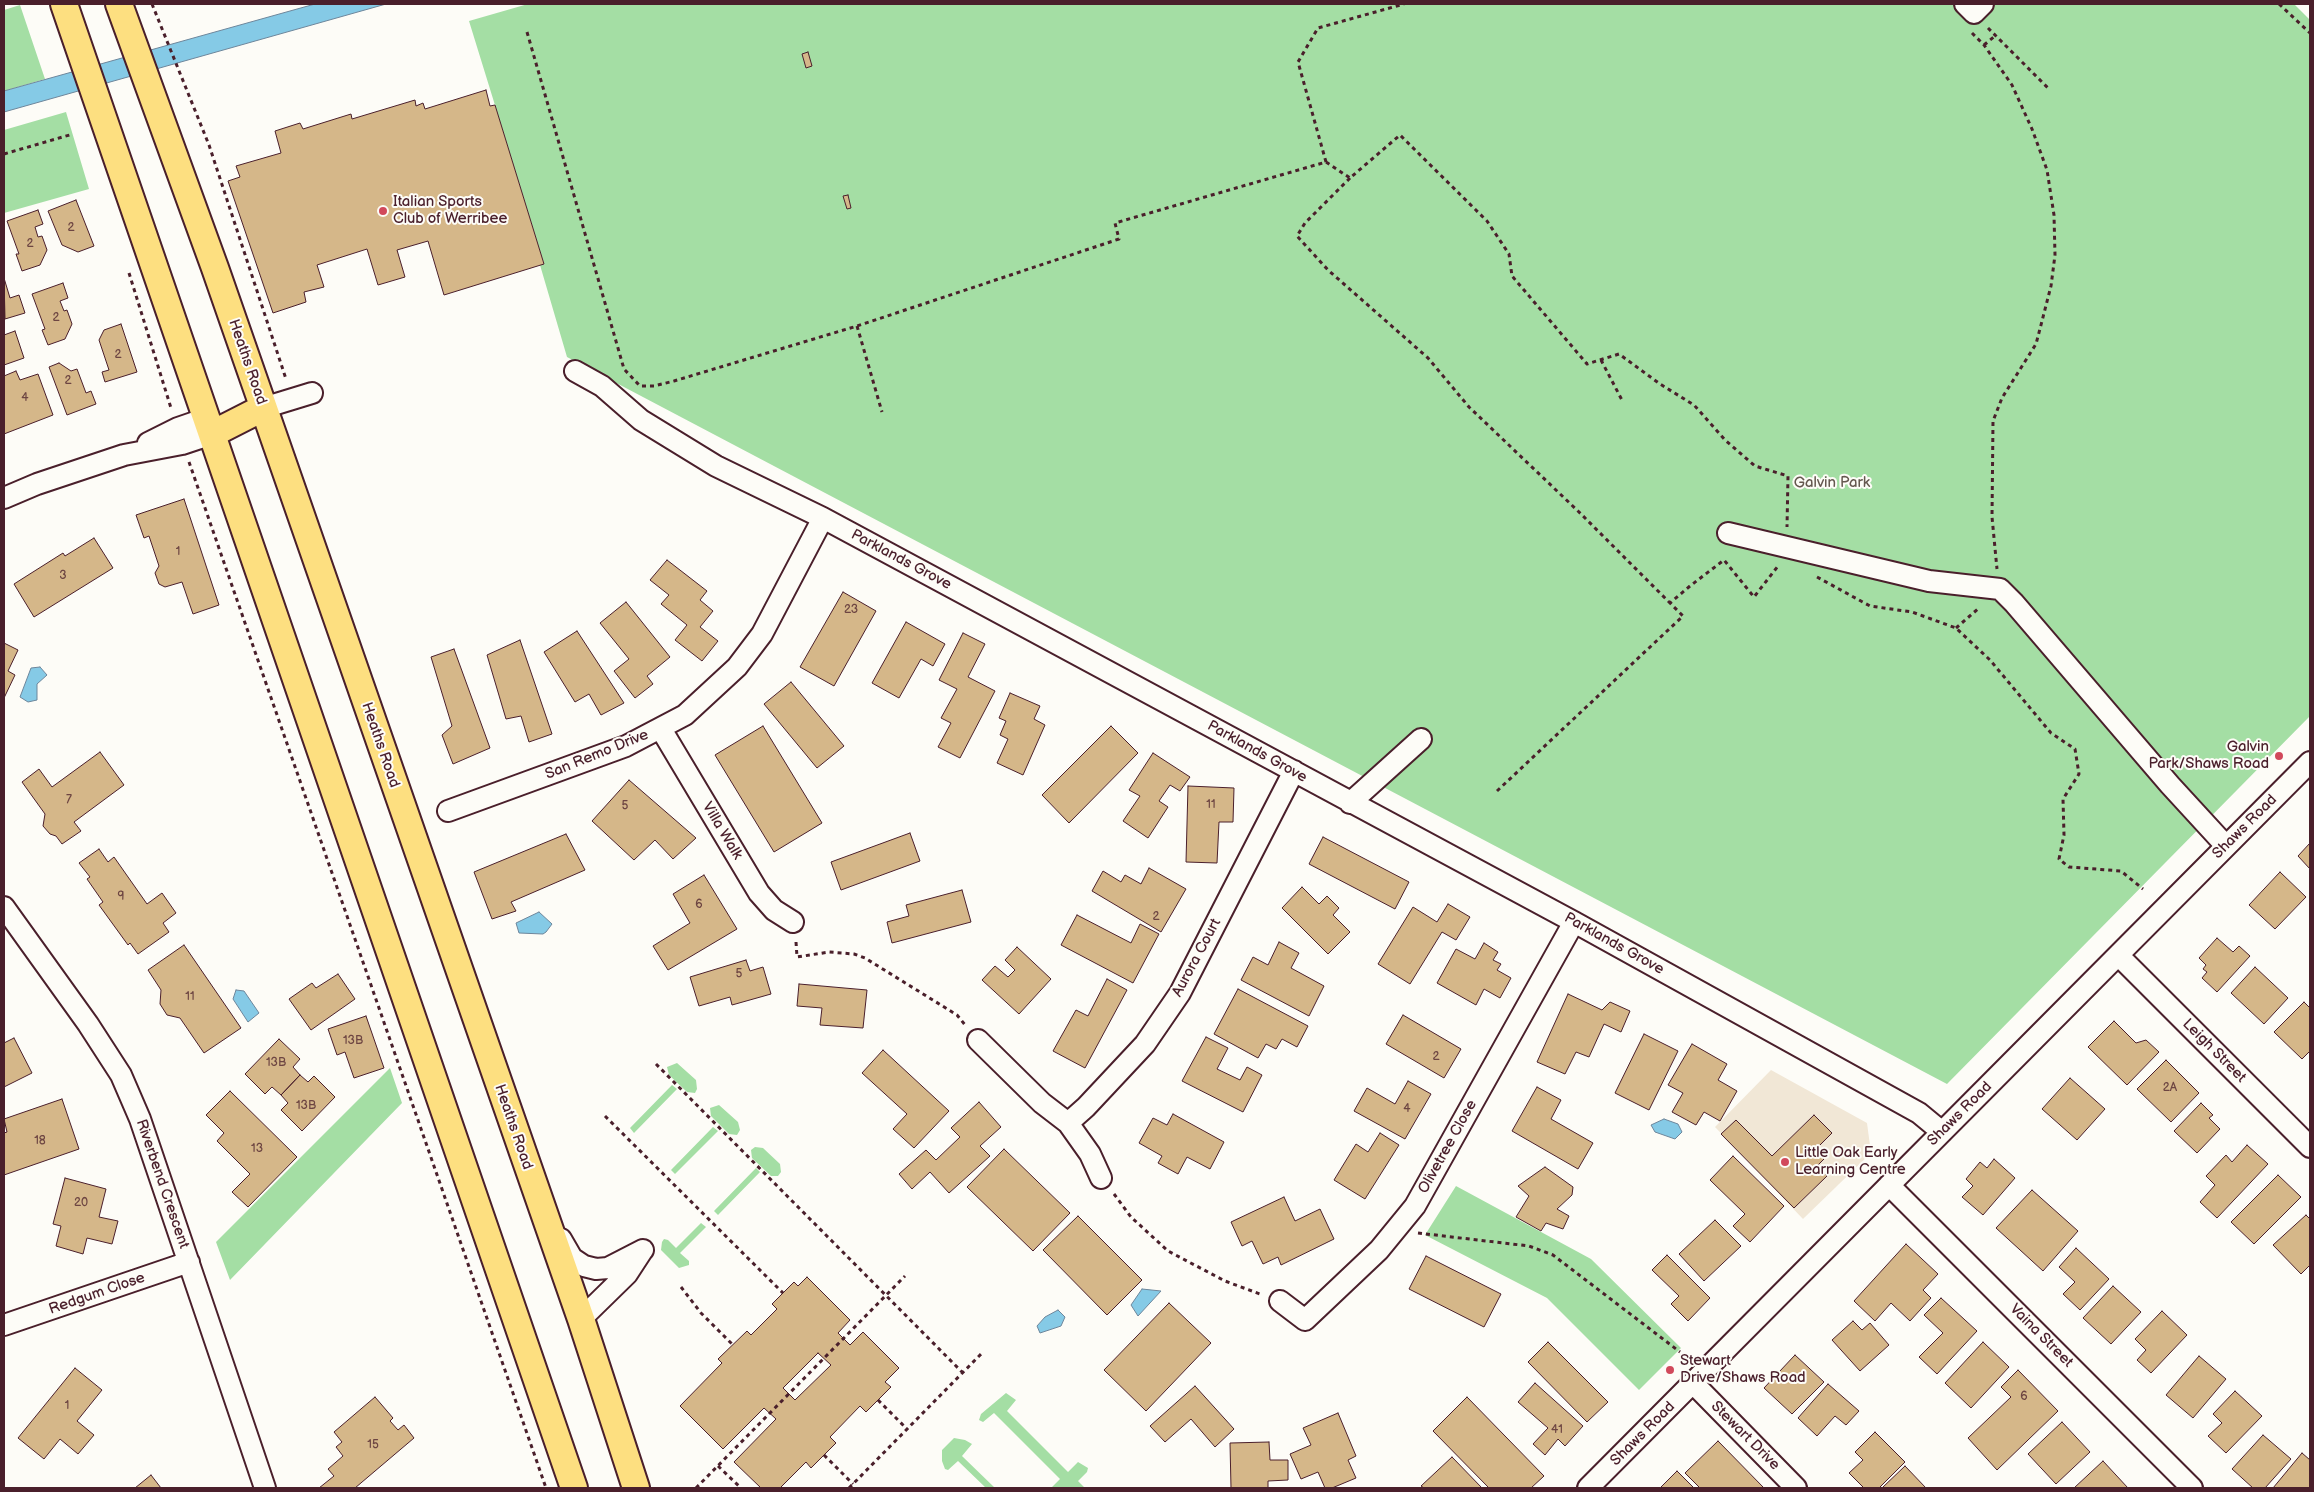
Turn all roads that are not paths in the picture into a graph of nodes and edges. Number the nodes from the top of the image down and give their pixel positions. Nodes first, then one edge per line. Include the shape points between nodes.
1 (64, 4) edge
2 (119, 4) edge
3 (574, 371) dead end
4 (312, 393) dead end
5 (263, 408) junction
6 (209, 426) junction
7 (4, 498) edge
8 (823, 518) junction
9 (1728, 533) dead end
10 (661, 729) junction
11 (1421, 739) dead end
12 (2310, 762) edge
13 (1294, 771) junction
14 (1350, 803) junction
15 (448, 811) dead end
16 (2226, 846) junction
17 (4, 907) edge
18 (793, 922) road end
19 (1574, 922) junction
20 (2118, 955) junction
21 (978, 1040) road end
22 (505, 1104) junction
23 (1068, 1123) junction
24 (1942, 1132) junction
25 (2310, 1147) edge
26 (1101, 1178) road end
27 (1889, 1185) junction
28 (189, 1262) junction
29 (1280, 1301) road end
30 (581, 1319) junction
31 (4, 1325) edge
32 (1693, 1383) junction
33 (266, 1488) edge
34 (574, 1488) edge
35 (636, 1488) edge
36 (1588, 1488) edge
37 (1796, 1488) edge
38 (2192, 1488) edge

1 - 6 main road
2 - 5 main road, Heaths Road
3 - 8 street, Parklands Grove via 602,386 641,420 716,466
4 - 5 street
5 - 6 main road
5 - 22 main road, Heaths Road
6 - 7 street
6 - 34 main road
8 - 10 street, San Remo Drive via 762,634 737,667 685,715
8 - 13 street, Parklands Grove
9 - 16 street via 1929,581 2000,589
10 - 15 street, San Remo Drive via 626,746
10 - 18 street, Villa Walk via 759,893 766,903
11 - 14 street
12 - 16 street, Shaws Road
13 - 14 street, Parklands Grove
13 - 23 street, Aurora Court via 1180,993 1144,1044
14 - 19 street, Parklands Grove
16 - 20 street, Shaws Road
17 - 28 street, Riverbend Crescent via 121,1076 140,1119
19 - 24 street, Parklands Grove via 1919,1113
19 - 29 street, Olivetree Close via 1415,1206 1379,1250 1305,1320
20 - 24 street, Shaws Road
20 - 25 street, Leigh Street
21 - 23 street via 1042,1103
22 - 30 main road, Heaths Road
22 - 30 street via 527,1139 562,1243 572,1258 592,1268 608,1268 644,1250 627,1274
23 - 26 street via 1090,1154
24 - 27 street, Shaws Road
27 - 32 street, Shaws Road
27 - 38 street, Vaina Street
28 - 31 street, Redgum Close
28 - 33 street, Riverbend Crescent
30 - 35 main road, Heaths Road
32 - 36 street, Shaws Road
32 - 37 street, Stewart Drive

